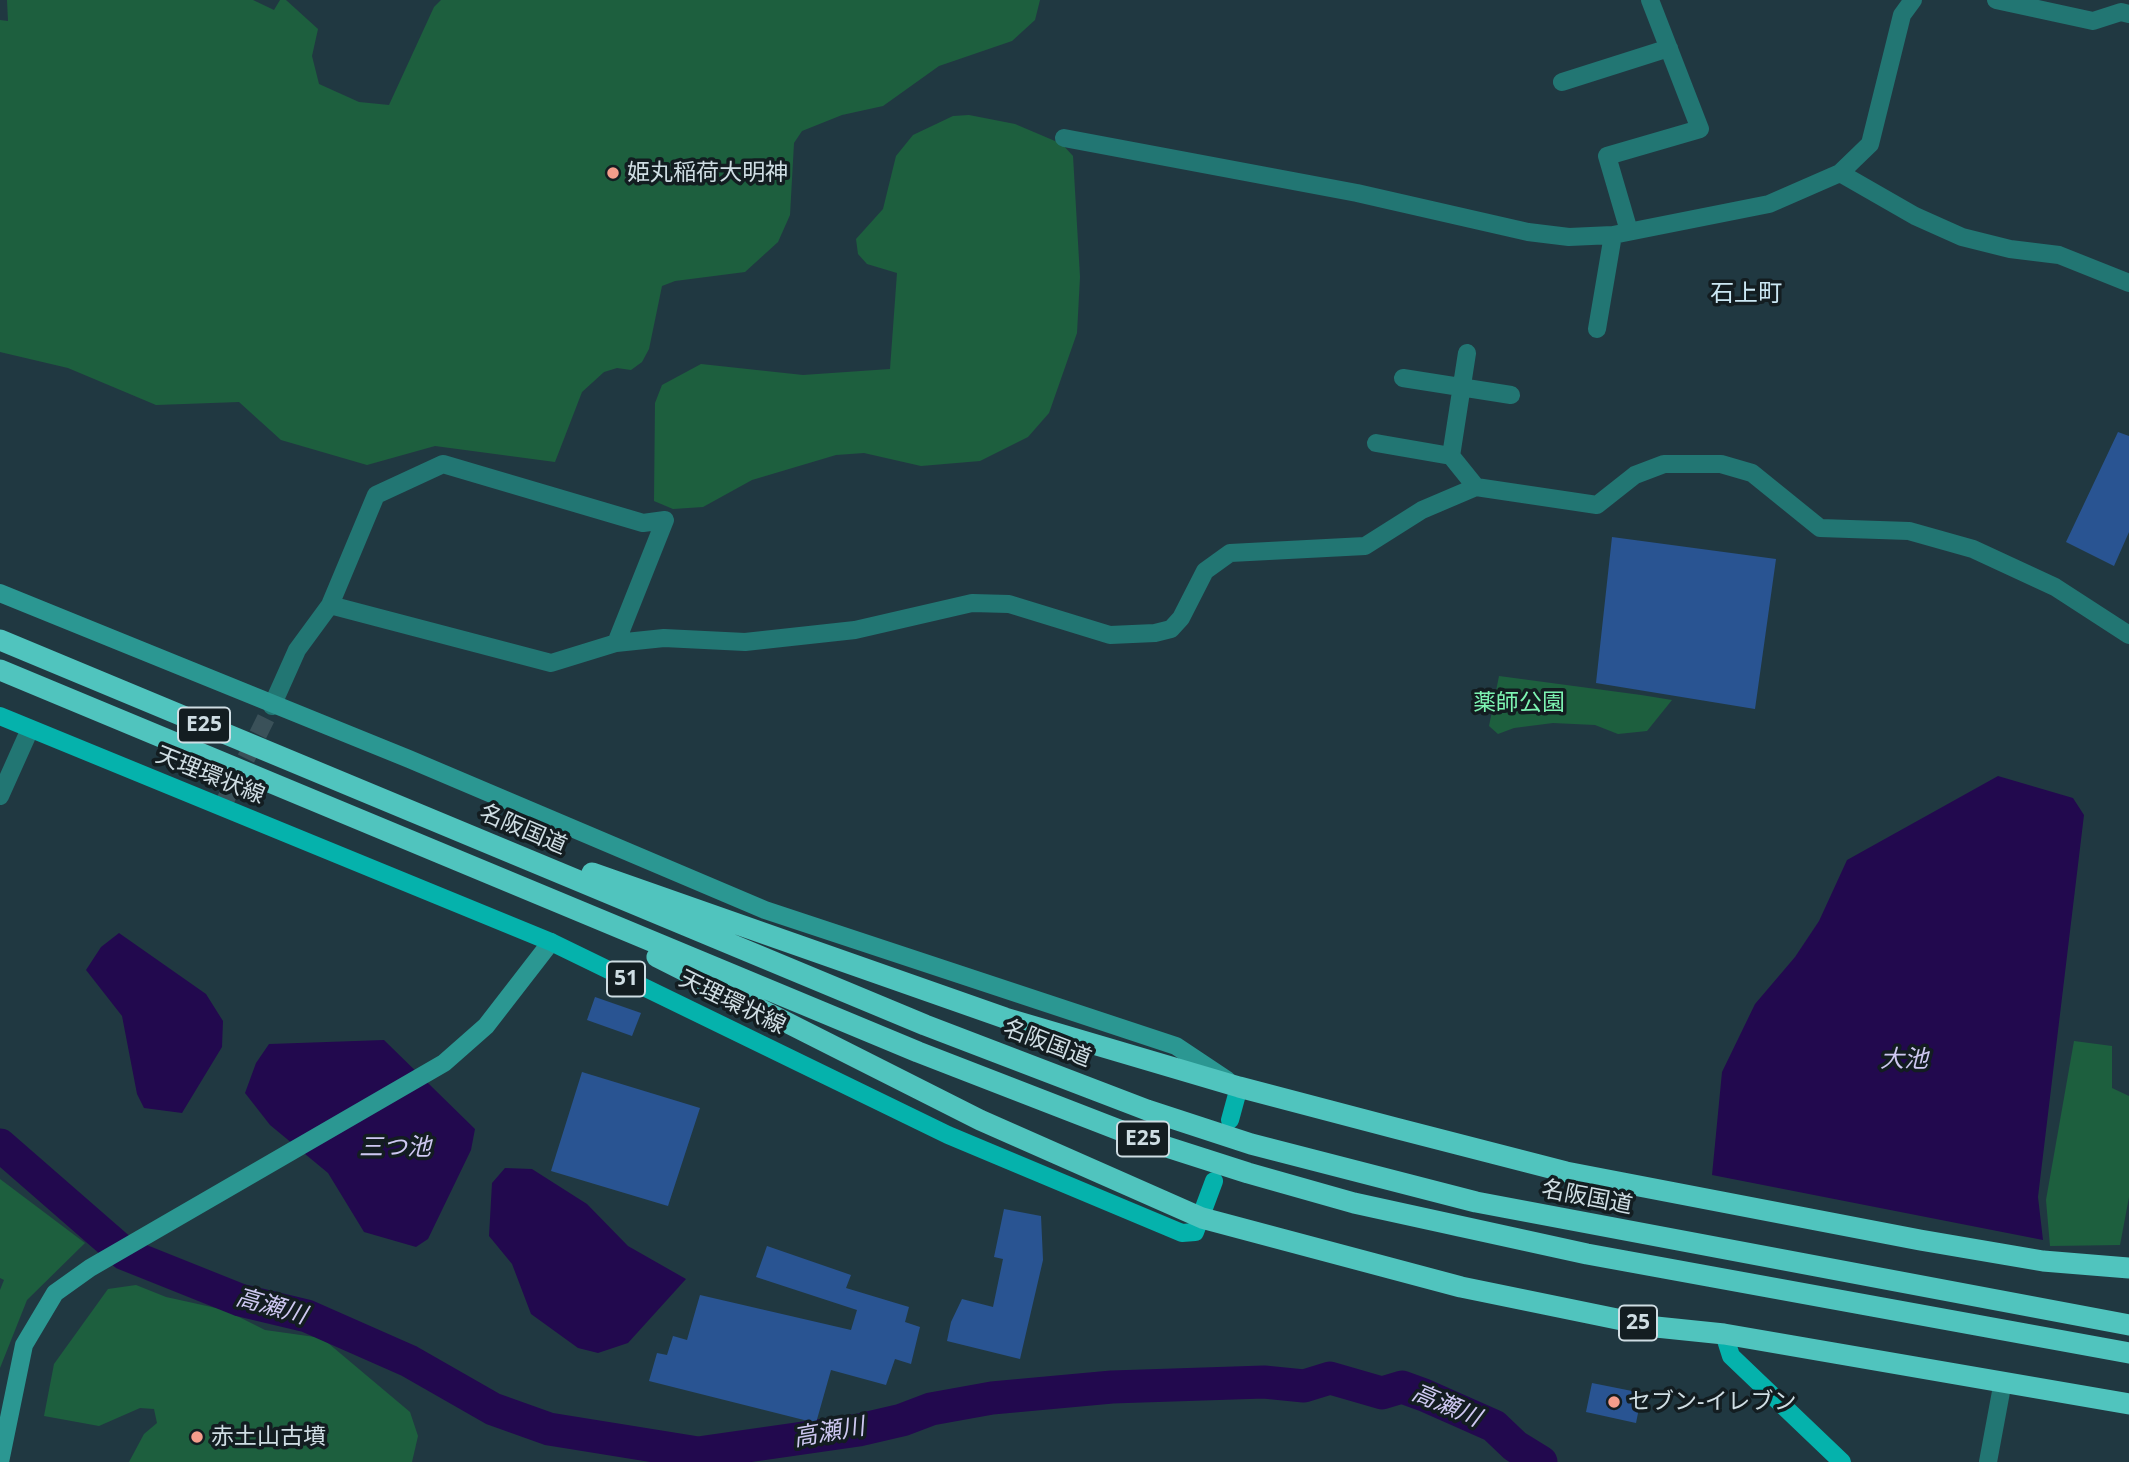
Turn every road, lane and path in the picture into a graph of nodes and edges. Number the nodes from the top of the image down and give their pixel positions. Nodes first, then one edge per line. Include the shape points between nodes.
1 (1650, 0) edge
2 (1913, 0) edge
3 (1996, 0) edge
4 (2129, 14) edge
5 (1669, 48) junction
6 (1562, 82) dead end
7 (1064, 138) dead end
8 (1840, 173) junction
9 (1621, 233) junction
10 (2129, 283) edge
11 (1597, 328) dead end
12 (1467, 353) dead end
13 (1403, 378) dead end
14 (1462, 386) junction
15 (1511, 395) dead end
16 (1376, 443) dead end
17 (1451, 456) junction
18 (1476, 487) junction
19 (0, 593) edge
20 (330, 605) junction
21 (2129, 635) edge
22 (0, 640) edge
23 (616, 643) junction
24 (0, 670) edge
25 (272, 706) junction
26 (0, 716) edge
27 (30, 729) junction
28 (207, 757) junction
29 (0, 796) edge
30 (408, 811) junction
31 (551, 942) junction
32 (1239, 1087) junction
33 (1230, 1119) dead end
34 (1214, 1181) dead end
35 (1202, 1218) junction
36 (2129, 1268) edge
37 (2129, 1325) edge
38 (1724, 1334) junction
39 (2129, 1353) edge
40 (2003, 1381) junction
41 (2081, 1395) junction
42 (2129, 1404) edge
43 (2129, 1411) edge
44 (0, 1462) edge
45 (1842, 1462) edge
46 (1988, 1462) edge

1 - 5 street
2 - 8 street via 1902,15 1870,144
3 - 4 street via 2093,21 2120,12
5 - 6 street
5 - 9 street via 1700,129 1607,156
7 - 9 street via 1357,193 1528,232 1569,237
8 - 9 street via 1769,204
8 - 10 street via 1914,216 1962,237 2059,255
9 - 11 street
12 - 14 street
13 - 14 street
14 - 15 street
14 - 17 street
16 - 17 street
17 - 18 street
18 - 21 street via 1597,505 1635,475 1664,464 1721,464 1752,473 1820,528 1909,531 1972,550 2055,587
18 - 23 street via 1422,510 1365,546 1230,553 1205,571 1171,629 1155,633 1110,635 1009,604 972,603 855,630 759,640 664,638
19 - 25 street
20 - 23 street via 551,663
20 - 23 street via 376,495 443,464 643,523 665,520
20 - 25 street via 297,650
22 - 30 highway, 名阪国道 / E25
24 - 28 highway, E25
25 - 32 street via 409,759 765,911 1176,1046
26 - 27 main road, 天理環状線 / 51
27 - 29 street
27 - 31 main road, 天理環状線 / 51
28 - 35 highway, E25 via 339,821 655,956 980,1120
28 - 39 highway, E25 via 918,1052 1145,1140 1248,1174 1354,1203 1587,1254
30 - 32 highway, E25 via 1005,1018
30 - 37 highway, 名阪国道 / E25 via 938,1030 1147,1110 1251,1144 1476,1202
31 - 35 main road, 天理環状線 / 51 via 961,1140 1182,1233 1195,1232
31 - 44 street via 486,1026 444,1063 90,1268 55,1293 24,1345
32 - 33 main road
32 - 36 highway via 1566,1172 2043,1261
34 - 35 main road
35 - 38 highway, 25 via 1461,1287 1656,1326
38 - 40 highway, 25
38 - 45 main road via 1731,1356
40 - 41 highway, 25
40 - 46 street
41 - 42 highway, 25
41 - 43 highway, 25

